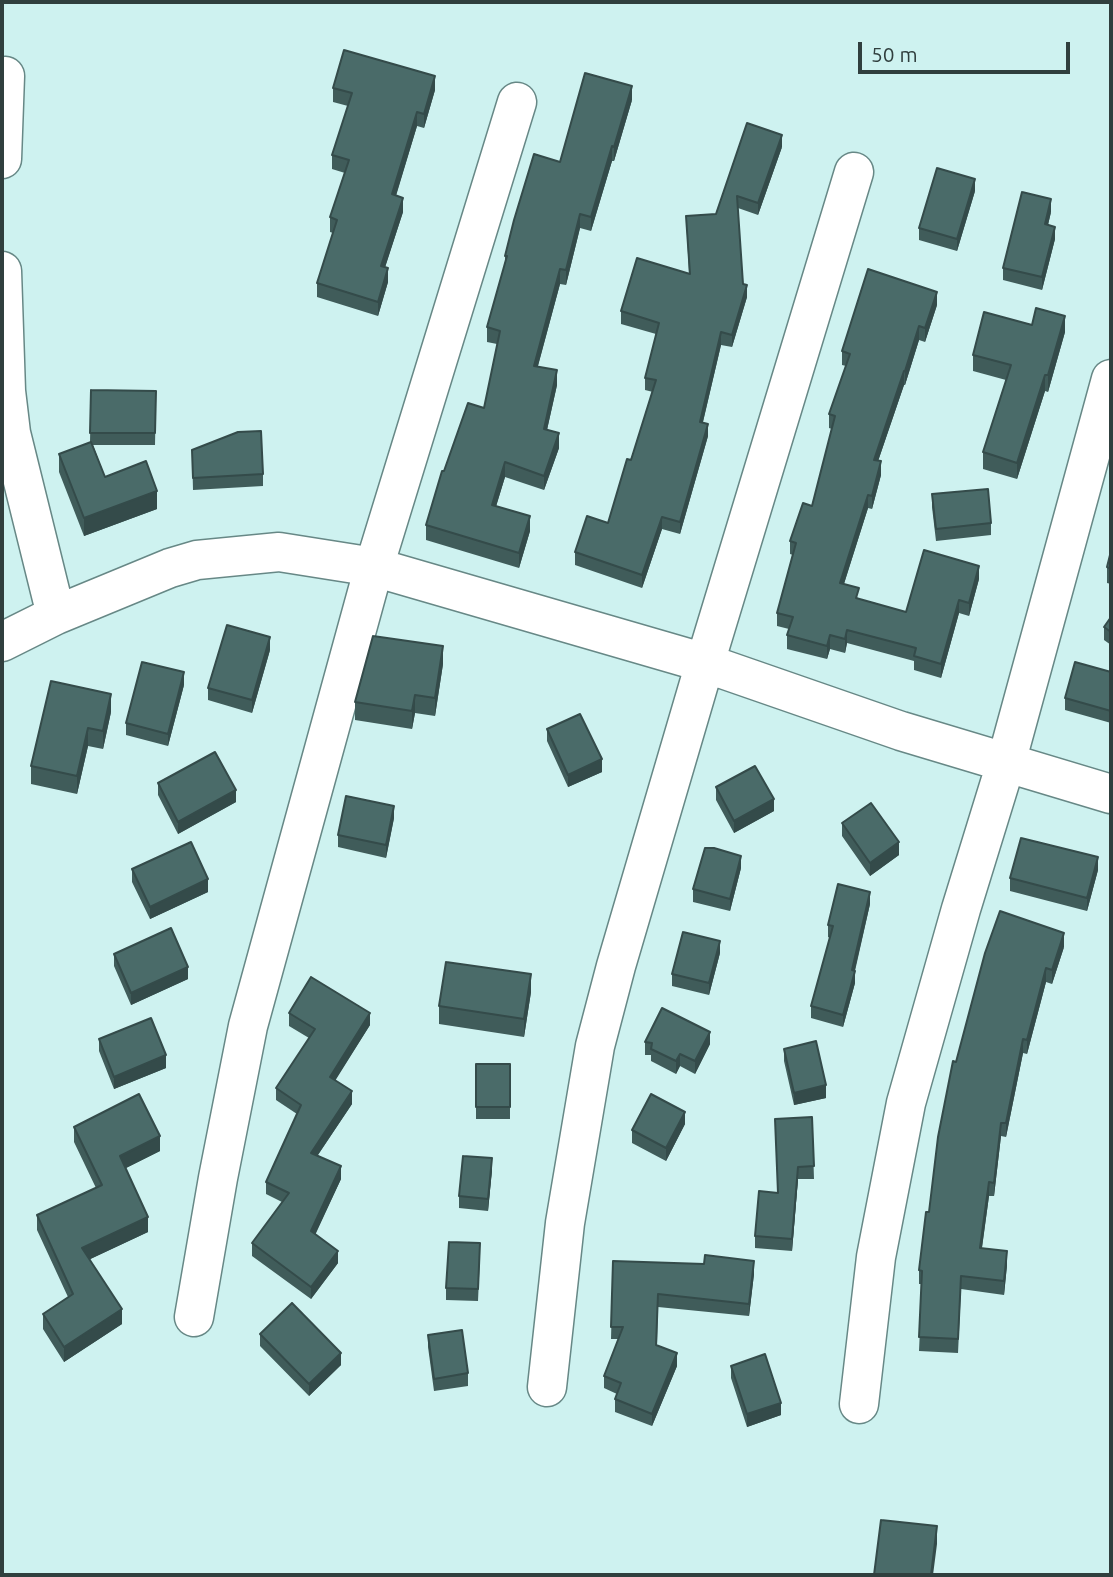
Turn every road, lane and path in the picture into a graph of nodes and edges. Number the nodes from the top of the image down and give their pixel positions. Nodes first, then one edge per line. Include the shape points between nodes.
1 (5, 76) dead end
2 (517, 102) dead end
3 (2, 159) edge
4 (854, 172) dead end
5 (2, 271) edge
6 (1111, 379) edge
7 (4, 391) edge
8 (374, 567) junction
9 (56, 615) junction
10 (2, 642) edge
11 (705, 663) junction
12 (1006, 762) junction
13 (1111, 794) edge
14 (194, 1317) dead end
15 (547, 1387) dead end
16 (859, 1404) dead end

1 - 3 street
2 - 8 street
4 - 11 street
5 - 7 street
6 - 12 street
7 - 9 street
8 - 9 street via 279,552 197,560
8 - 11 street
8 - 14 street via 248,1026
9 - 10 street
11 - 12 street
11 - 15 street via 595,1046 565,1223
12 - 13 street
12 - 16 street via 906,1103 876,1257

